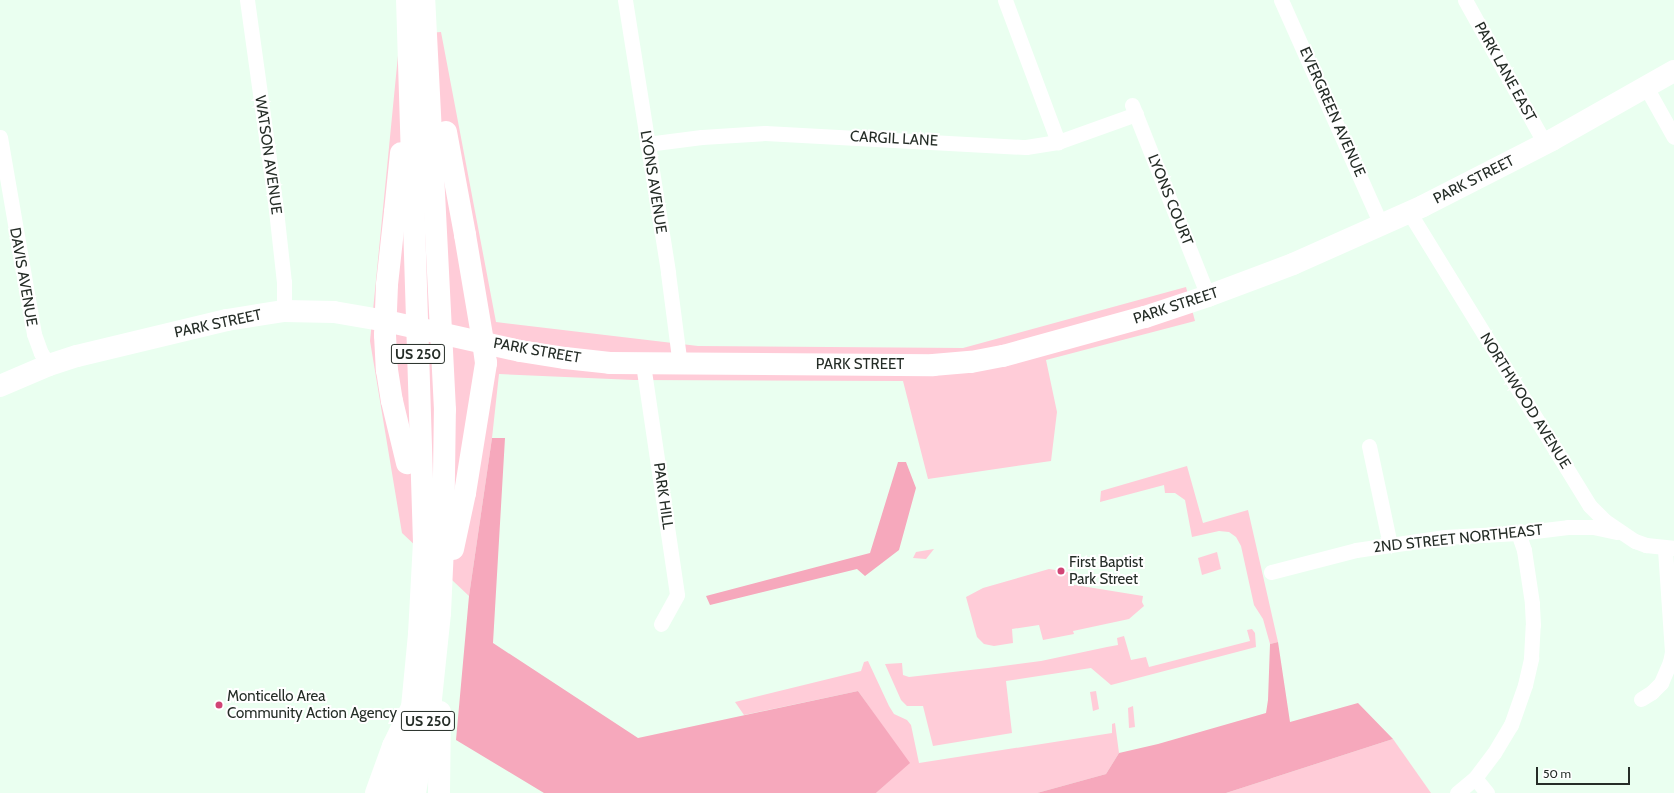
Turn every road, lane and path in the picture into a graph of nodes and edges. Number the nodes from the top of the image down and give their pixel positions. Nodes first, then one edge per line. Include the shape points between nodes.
1 (247, 0) edge
2 (407, 0) edge
3 (424, 0) edge
4 (625, 0) edge
5 (1006, 0) edge
6 (1281, 0) edge
7 (1465, 0) edge
8 (425, 23) junction
9 (410, 60) junction
10 (1674, 71) edge
11 (1646, 87) junction
12 (1134, 110) joint
13 (1674, 137) edge
14 (0, 138) edge
15 (1058, 142) junction
16 (647, 144) junction
17 (1544, 144) junction
18 (1409, 212) junction
19 (1381, 225) junction
20 (1208, 296) junction
21 (284, 311) junction
22 (386, 321) junction
23 (483, 341) junction
24 (643, 364) junction
25 (49, 365) junction
26 (680, 365) junction
27 (0, 386) edge
28 (1369, 446) dead end
29 (1518, 533) junction
30 (1623, 534) junction
31 (424, 543) junction
32 (1390, 544) junction
33 (1670, 548) edge
34 (1271, 572) dead end
35 (440, 613) junction
36 (661, 624) dead end
37 (436, 649) junction
38 (1641, 699) dead end
39 (412, 707) junction
40 (1475, 778) junction
41 (376, 793) edge
42 (397, 793) edge
43 (415, 793) edge
44 (439, 793) edge
45 (1457, 793) edge
46 (1487, 793) edge

1 - 21 street, WATSON AVENUE via 275,201 284,282
2 - 9 main road, US 250
3 - 8 main road, US 250
4 - 16 street, LYONS AVENUE
5 - 15 street
6 - 19 street, EVERGREEN AVENUE
7 - 17 street, PARK LANE EAST
8 - 23 main road
8 - 35 main road, US 250 via 444,410
9 - 22 main road via 387,285
9 - 31 main road, US 250
10 - 11 main road, PARK STREET
11 - 13 street
11 - 17 main road, PARK STREET
12 - 15 street, CARGIL LANE
12 - 20 street, LYONS COURT
14 - 25 street, DAVIS AVENUE via 34,334
15 - 16 street, CARGIL LANE via 1026,147 765,133
16 - 26 street, LYONS AVENUE
17 - 18 main road, PARK STREET
18 - 19 main road, PARK STREET
18 - 30 street, NORTHWOOD AVENUE via 1590,506
19 - 20 main road, PARK STREET via 1293,264
20 - 26 main road, PARK STREET via 1116,326 1004,356 971,362 933,365
21 - 22 main road, PARK STREET via 334,312
21 - 25 main road, PARK STREET via 227,320
22 - 23 main road, PARK STREET
22 - 31 main road via 392,401
23 - 24 main road, PARK STREET via 520,351 565,358
23 - 35 main road via 486,362 478,415
24 - 26 main road, PARK STREET
24 - 36 street, PARK HILL via 677,595
25 - 27 main road, PARK STREET
28 - 32 street
29 - 30 street, 2ND STREET NORTHEAST via 1593,527
29 - 32 street, 2ND STREET NORTHEAST
29 - 40 street via 1524,550 1532,603 1531,658 1511,725
30 - 33 street, NORTHWOOD AVENUE via 1646,545
31 - 39 main road, US 250
32 - 34 street, 2ND STREET NORTHEAST
33 - 38 street via 1672,652 1661,682
35 - 37 main road, US 250
37 - 43 main road, US 250 via 428,725
37 - 44 main road via 441,728
39 - 41 main road via 393,746
39 - 42 main road, US 250
40 - 45 street
40 - 46 street

